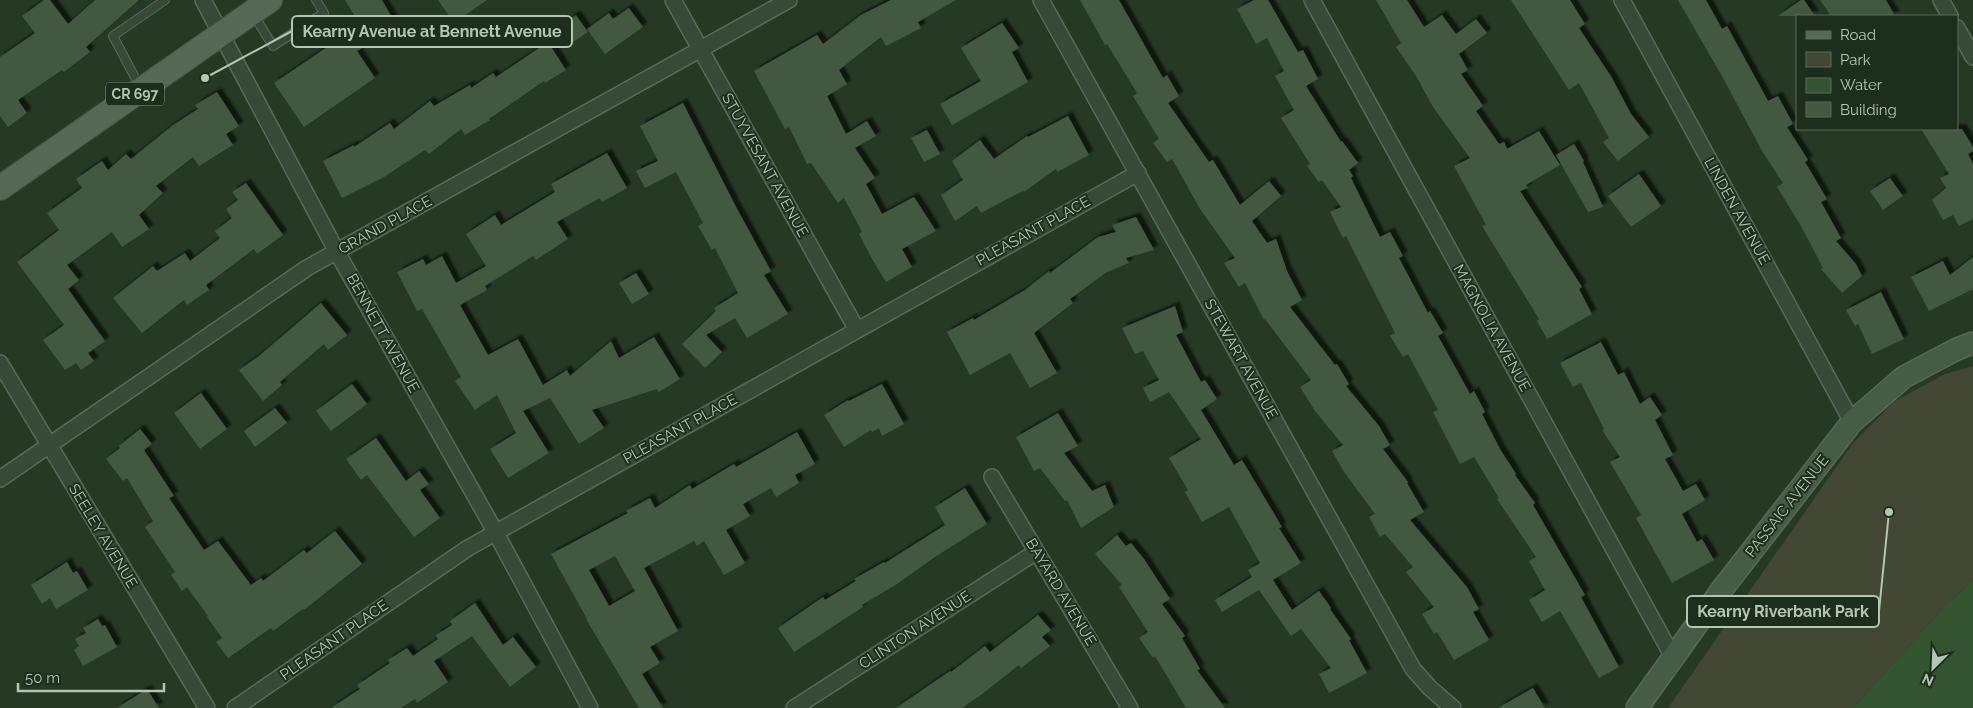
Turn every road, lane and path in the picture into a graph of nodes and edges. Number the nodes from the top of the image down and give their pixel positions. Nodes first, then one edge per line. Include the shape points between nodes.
1 (165, 0) edge
2 (203, 0) edge
3 (316, 0) edge
4 (673, 0) edge
5 (789, 0) edge
6 (1041, 0) edge
7 (1312, 0) edge
8 (1622, 0) edge
9 (1941, 0) edge
10 (261, 6) edge
11 (1949, 15) edge
12 (1958, 30) edge
13 (221, 34) junction
14 (701, 49) junction
15 (1973, 57) edge
16 (141, 89) junction
17 (1138, 173) junction
18 (0, 188) edge
19 (336, 252) junction
20 (857, 330) junction
21 (1973, 343) edge
22 (0, 363) edge
23 (1852, 422) junction
24 (48, 446) junction
25 (992, 477) dead end
26 (0, 479) edge
27 (496, 533) junction
28 (1036, 552) junction
29 (1673, 656) junction
30 (207, 708) edge
31 (235, 708) edge
32 (590, 708) edge
33 (794, 708) edge
34 (1130, 708) edge
35 (1453, 708) edge
36 (1637, 708) edge

1 - 16 lane via 113,36
2 - 13 street, BENNETT AVENUE
3 - 10 lane via 324,13 273,46
4 - 14 street, STUYVESANT AVENUE
5 - 14 street, GRAND PLACE
6 - 17 street, STEWART AVENUE
7 - 29 street, MAGNOLIA AVENUE
8 - 23 street, LINDEN AVENUE
9 - 11 street
10 - 13 main road, CR 697
12 - 15 street
13 - 16 main road, CR 697
13 - 19 street, BENNETT AVENUE
14 - 19 street, GRAND PLACE
14 - 20 street, STUYVESANT AVENUE
16 - 18 main road, CR 697
17 - 20 street, PLEASANT PLACE
17 - 35 street, STEWART AVENUE via 1413,669
19 - 24 street, GRAND PLACE via 307,268
19 - 27 street, BENNETT AVENUE
20 - 27 street, PLEASANT PLACE
21 - 23 main road, PASSAIC AVENUE via 1904,377
22 - 24 street, SEELEY AVENUE
23 - 29 main road, PASSAIC AVENUE
24 - 26 street, GRAND PLACE
24 - 30 street, SEELEY AVENUE
25 - 28 street, BAYARD AVENUE
27 - 31 street, PLEASANT PLACE via 468,548
27 - 32 street, BENNETT AVENUE
28 - 33 street, CLINTON AVENUE
28 - 34 street, BAYARD AVENUE
29 - 36 main road, PASSAIC AVENUE

